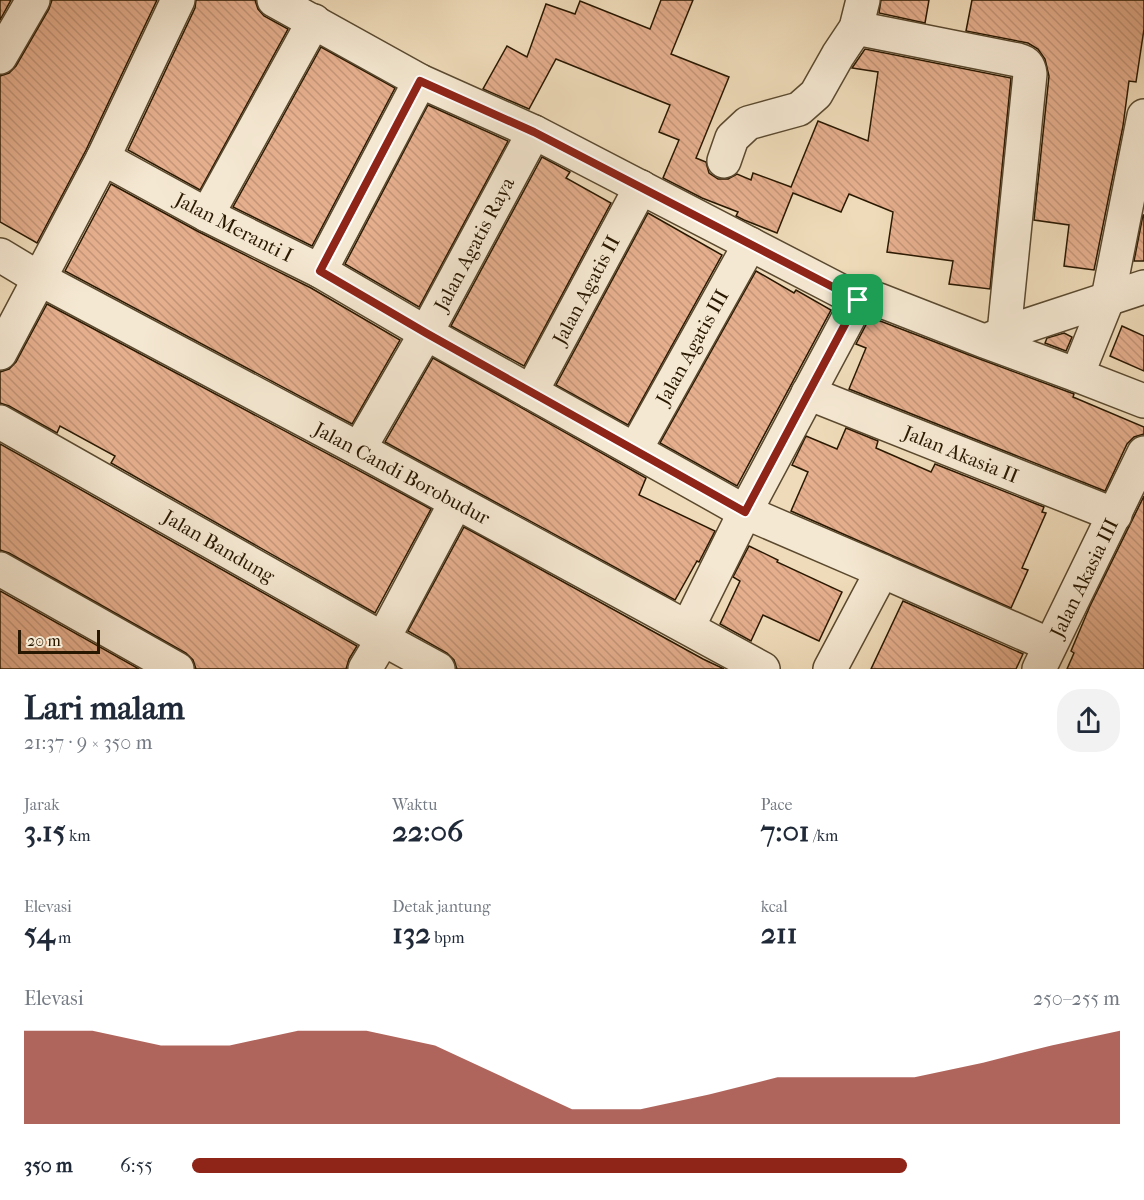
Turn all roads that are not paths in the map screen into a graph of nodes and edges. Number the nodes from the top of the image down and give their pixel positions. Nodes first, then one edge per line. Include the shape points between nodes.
1 (33, 0) edge
2 (178, 0) edge
3 (274, 0) edge
4 (860, 14) edge
5 (314, 21) junction
6 (0, 57) edge
7 (420, 81) junction
8 (1144, 116) edge
9 (534, 132) junction
10 (104, 158) junction
11 (724, 161) dead end
12 (641, 187) junction
13 (207, 215) junction
14 (750, 244) junction
15 (0, 255) edge
16 (320, 271) junction
17 (40, 279) junction
18 (1144, 286) edge
19 (1108, 298) junction
20 (858, 300) junction
21 (426, 333) junction
22 (994, 337) junction
23 (0, 353) edge
24 (1077, 375) junction
25 (531, 392) junction
26 (808, 393) junction
27 (1144, 401) edge
28 (0, 422) edge
29 (359, 449) junction
30 (634, 450) junction
31 (1144, 453) edge
32 (456, 502) junction
33 (745, 512) junction
34 (1115, 515) junction
35 (0, 569) edge
36 (882, 571) junction
37 (688, 627) junction
38 (383, 639) junction
39 (1045, 657) edge
40 (177, 669) edge
41 (365, 669) edge
42 (438, 669) edge
43 (763, 669) edge
44 (830, 669) edge

1 - 6 street
2 - 10 street
3 - 5 street
4 - 11 street via 816,94 799,109 748,123 732,138
4 - 22 street via 1018,60 1030,69
5 - 7 street
5 - 13 street
7 - 9 street
7 - 16 street
8 - 19 street
9 - 12 street
9 - 21 street, Jalan Agatis Raya
10 - 13 street, Jalan Meranti I
10 - 17 street
12 - 14 street
12 - 25 street, Jalan Agatis II
13 - 16 street, Jalan Meranti I
14 - 20 street
14 - 30 street, Jalan Agatis III
15 - 17 street, Jalan Candi Borobudur
16 - 21 street, Jalan Meranti I
17 - 23 street
17 - 29 street, Jalan Candi Borobudur
18 - 19 street
19 - 22 street
19 - 24 street
20 - 22 street via 879,300
20 - 26 street
21 - 25 street, Jalan Meranti I
21 - 29 street, Jalan Agatis Raya
22 - 24 street
24 - 27 street
25 - 30 street, Jalan Meranti I
26 - 33 street
26 - 34 street, Jalan Akasia II
28 - 38 street, Jalan Bandung
29 - 32 street, Jalan Candi Borobudur
30 - 33 street, Jalan Meranti I
31 - 34 street, Jalan Akasia III
32 - 37 street, Jalan Candi Borobudur
32 - 38 street
33 - 36 street, Jalan Meranti I
33 - 37 street
34 - 39 street, Jalan Akasia III
35 - 40 street
36 - 39 street, Jalan Meranti I
36 - 44 street
37 - 43 street, Jalan Candi Borobudur
38 - 41 street
38 - 42 street, Jalan Bandung

